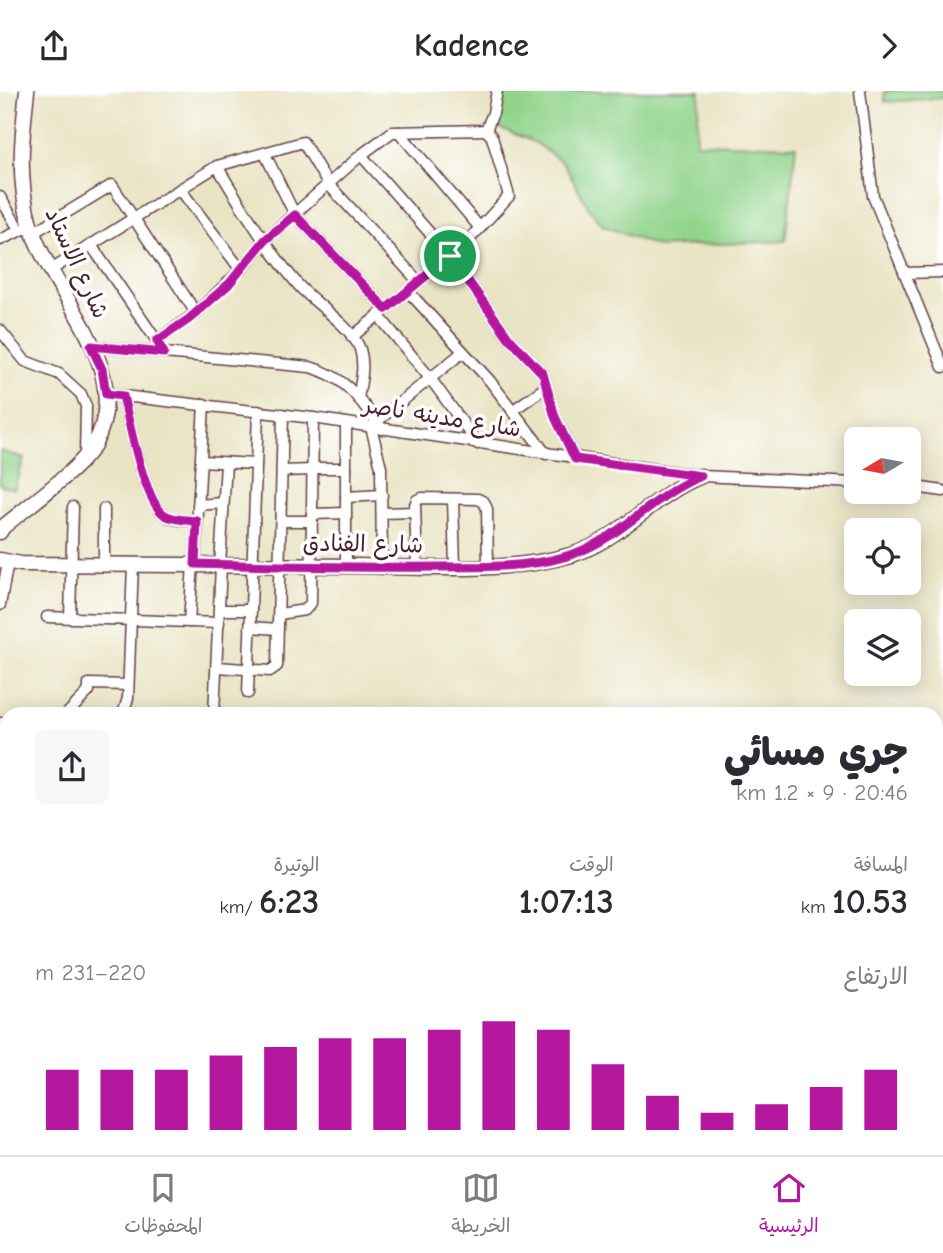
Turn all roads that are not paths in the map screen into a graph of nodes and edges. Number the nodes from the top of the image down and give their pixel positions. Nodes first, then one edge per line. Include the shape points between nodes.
1 (27, 91) edge
2 (497, 91) edge
3 (860, 91) edge
4 (486, 130) junction
5 (399, 132) junction
6 (265, 154) junction
7 (361, 155) junction
8 (217, 166) junction
9 (328, 184) junction
10 (180, 189) junction
11 (0, 197) edge
12 (295, 215) junction
13 (133, 218) junction
14 (480, 228) junction
15 (28, 230) junction
16 (0, 240) edge
17 (265, 240) junction
18 (91, 245) junction
19 (450, 256) junction
20 (241, 269) junction
21 (51, 270) junction
22 (943, 272) edge
23 (905, 273) junction
24 (419, 282) junction
25 (408, 291) junction
26 (382, 312) junction
27 (196, 313) junction
28 (0, 330) edge
29 (352, 337) junction
30 (157, 341) junction
31 (91, 346) junction
32 (464, 352) junction
33 (164, 353) junction
34 (943, 367) edge
35 (430, 378) junction
36 (546, 387) junction
37 (106, 394) junction
38 (123, 396) junction
39 (358, 398) junction
40 (204, 404) junction
41 (258, 411) junction
42 (513, 411) junction
43 (283, 414) junction
44 (313, 418) junction
45 (346, 423) junction
46 (376, 426) junction
47 (478, 444) junction
48 (546, 454) junction
49 (85, 458) junction
50 (575, 459) junction
51 (201, 461) junction
52 (226, 463) junction
53 (256, 464) junction
54 (346, 468) junction
55 (313, 469) junction
56 (282, 471) junction
57 (701, 476) junction
58 (844, 482) edge
59 (921, 488) edge
60 (943, 491) edge
61 (382, 495) junction
62 (346, 497) junction
63 (453, 499) junction
64 (223, 503) junction
65 (198, 505) junction
66 (73, 507) dead end
67 (104, 509) dead end
68 (415, 512) junction
69 (346, 513) junction
70 (382, 513) junction
71 (312, 517) junction
72 (197, 521) junction
73 (281, 521) junction
74 (0, 532) edge
75 (4, 561) edge
76 (72, 564) junction
77 (104, 564) junction
78 (133, 564) junction
79 (194, 564) junction
80 (221, 565) junction
81 (252, 565) junction
82 (280, 566) junction
83 (312, 566) junction
84 (346, 566) junction
85 (488, 566) junction
86 (382, 567) junction
87 (417, 567) junction
88 (455, 567) junction
89 (0, 605) edge
90 (220, 610) junction
91 (251, 610) junction
92 (278, 614) junction
93 (47, 617) dead end
94 (70, 618) junction
95 (131, 620) junction
96 (189, 622) junction
97 (219, 623) junction
98 (250, 627) junction
99 (278, 629) junction
100 (218, 667) junction
101 (248, 670) junction
102 (128, 685) junction
103 (247, 693) dead end
104 (74, 707) edge
105 (125, 707) edge
106 (215, 707) edge

1 - 15 street, شارع الاستاد via 20,162
2 - 4 street
3 - 23 street via 873,196
4 - 5 street
4 - 14 street via 509,196
5 - 7 street via 392,132
5 - 14 street
6 - 8 street
6 - 9 street via 303,142
6 - 12 street
7 - 9 street
7 - 19 street
8 - 10 street
8 - 17 street
9 - 12 street
9 - 24 street
10 - 13 street
10 - 20 street
11 - 15 street
12 - 17 street
12 - 26 street
13 - 15 street via 112,185
13 - 18 street
13 - 27 street
14 - 19 street
15 - 16 street
15 - 21 street, شارع الاستاد
17 - 20 street
17 - 29 street via 301,287
18 - 21 street
18 - 30 street
19 - 24 street
19 - 36 street via 509,338 543,374
20 - 27 street
21 - 31 street, شارع الاستاد
22 - 23 street
23 - 34 street
24 - 25 street
25 - 26 street
25 - 32 street
26 - 29 street
26 - 35 street
27 - 30 street
28 - 49 street via 25,361 60,374 81,394 86,406
29 - 39 street via 362,364
30 - 33 street
31 - 33 street
31 - 37 street, شارع الاستاد via 102,369
32 - 35 street
32 - 42 street
33 - 39 street via 310,367 337,377
35 - 46 street
35 - 47 street
36 - 42 street
36 - 50 street
37 - 38 street, شارع مدينه ناصر
37 - 49 street, شارع الاستاد via 104,421
38 - 40 street, شارع مدينه ناصر
38 - 72 street via 139,464 158,509 169,517
39 - 46 street
40 - 41 street, شارع مدينه ناصر
40 - 51 street
41 - 43 street, شارع مدينه ناصر
41 - 53 street
42 - 48 street
43 - 44 street, شارع مدينه ناصر
43 - 56 street
44 - 45 street, شارع مدينه ناصر
44 - 55 street
45 - 46 street, شارع مدينه ناصر
45 - 54 street
46 - 47 street, شارع مدينه ناصر
46 - 61 street
47 - 48 street, شارع مدينه ناصر
48 - 50 street, شارع مدينه ناصر
49 - 74 street, شارع الاستاد
50 - 57 street, شارع مدينه ناصر
51 - 52 street
51 - 65 street
52 - 53 street
52 - 64 street
53 - 81 street
54 - 55 street
54 - 62 street
55 - 56 street
55 - 71 street
56 - 73 street
57 - 58 street, شارع مدينه ناصر
57 - 85 street, شارع الفنادق via 676,487 597,544 551,561
59 - 60 street
61 - 62 street
61 - 70 street
62 - 69 street
63 - 68 street via 419,499
63 - 85 street via 481,500 486,505
63 - 88 street
64 - 65 street
64 - 80 street
65 - 72 street
66 - 76 street
67 - 77 street
68 - 70 street
68 - 87 street
69 - 71 street
69 - 84 street
70 - 86 street
71 - 73 street
71 - 83 street
72 - 79 street
73 - 82 street
75 - 76 street, شارع الفنادق
75 - 89 street
76 - 77 street, شارع الفنادق
76 - 94 street
77 - 78 street, شارع الفنادق
78 - 79 street, شارع الفنادق
78 - 95 street
79 - 80 street, شارع الفنادق
79 - 96 street
80 - 81 street, شارع الفنادق
80 - 90 street
81 - 82 street, شارع الفنادق
81 - 91 street
82 - 83 street, شارع الفنادق
82 - 92 street
83 - 84 street, شارع الفنادق
83 - 92 street via 310,606
84 - 86 street, شارع الفنادق
85 - 88 street, شارع الفنادق
86 - 87 street, شارع الفنادق
87 - 88 street, شارع الفنادق
90 - 91 street
90 - 97 street
91 - 98 street
92 - 99 street
93 - 94 street
94 - 95 street
95 - 96 street
95 - 102 street
96 - 97 street
97 - 100 street
98 - 99 street
98 - 101 street
99 - 101 street via 276,669
100 - 101 street
100 - 106 street
101 - 103 street
102 - 104 street via 89,684 89,691
102 - 105 street

